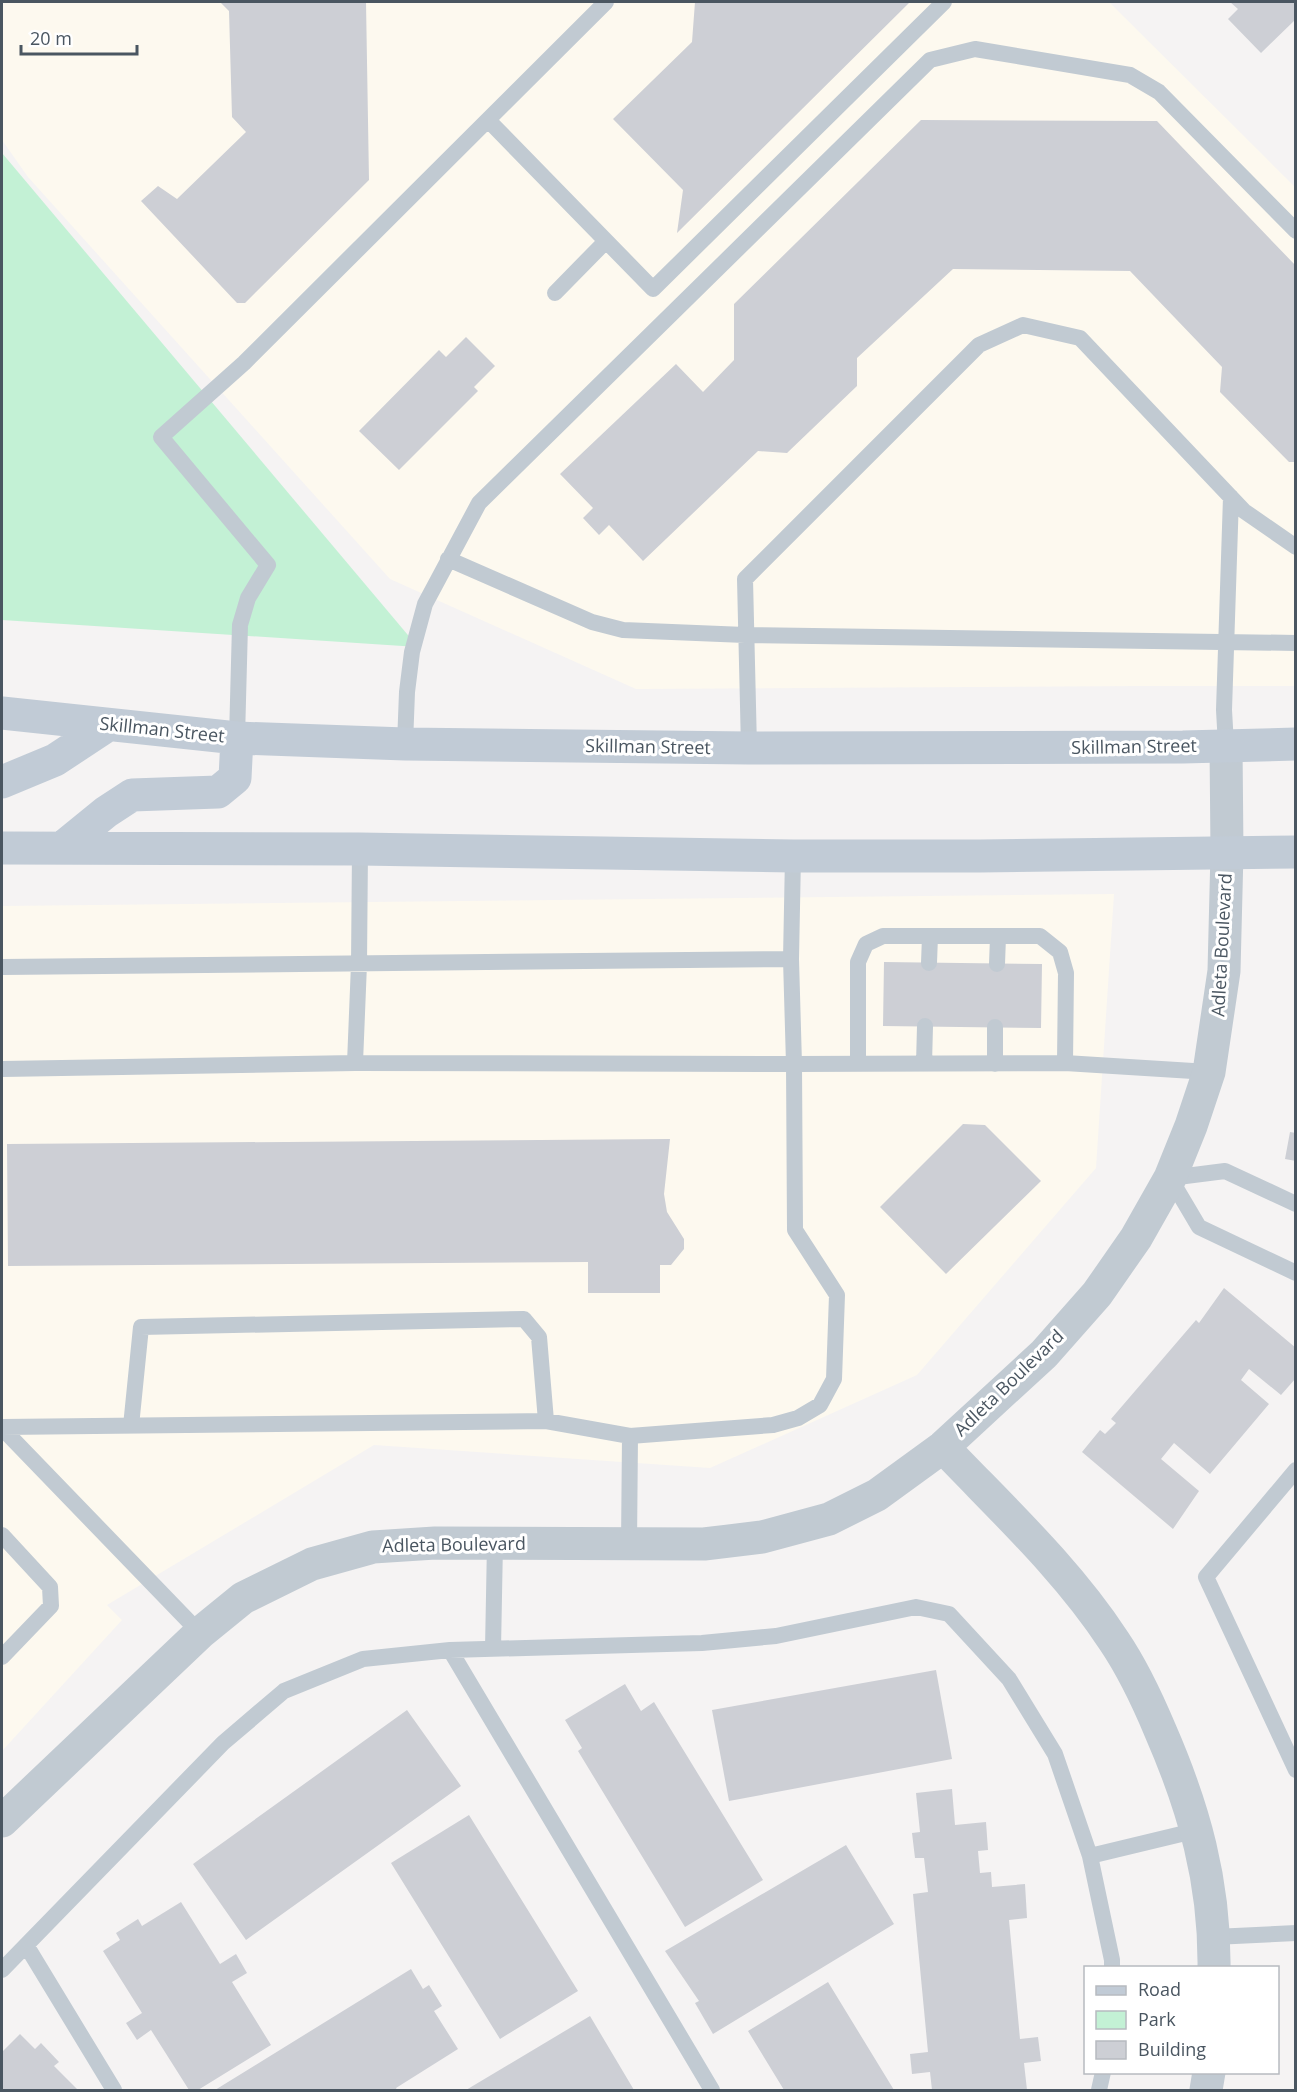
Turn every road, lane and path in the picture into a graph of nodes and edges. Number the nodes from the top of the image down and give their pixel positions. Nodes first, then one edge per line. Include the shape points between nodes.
1 (606, 2) edge
2 (944, 2) edge
3 (488, 120) junction
4 (1296, 231) edge
5 (606, 241) junction
6 (555, 293) dead end
7 (1231, 497) junction
8 (1296, 547) edge
9 (448, 558) junction
10 (745, 635) junction
11 (1226, 642) junction
12 (1296, 643) edge
13 (2, 714) edge
14 (108, 725) junction
15 (237, 738) junction
16 (405, 744) junction
17 (1296, 744) edge
18 (1226, 745) junction
19 (749, 748) junction
20 (2, 782) edge
21 (63, 847) junction
22 (2, 848) edge
23 (360, 849) junction
24 (1227, 852) junction
25 (1296, 852) edge
26 (793, 856) junction
27 (930, 936) junction
28 (998, 936) junction
29 (791, 959) junction
30 (928, 963) dead end
31 (359, 964) junction
32 (997, 964) dead end
33 (2, 967) edge
34 (925, 1026) dead end
35 (995, 1027) dead end
36 (355, 1063) junction
37 (1065, 1063) junction
38 (794, 1064) junction
39 (858, 1064) junction
40 (924, 1064) junction
41 (995, 1064) junction
42 (2, 1069) edge
43 (1209, 1072) junction
44 (1170, 1178) junction
45 (1296, 1204) edge
46 (1296, 1273) edge
47 (546, 1421) junction
48 (131, 1425) junction
49 (2, 1428) edge
50 (630, 1436) junction
51 (943, 1447) junction
52 (1296, 1470) edge
53 (2, 1535) edge
54 (495, 1544) junction
55 (629, 1545) junction
56 (200, 1633) junction
57 (493, 1649) junction
58 (450, 1650) junction
59 (2, 1657) edge
60 (1296, 1770) edge
61 (2, 1818) edge
62 (1198, 1830) junction
63 (1090, 1856) junction
64 (1296, 1933) edge
65 (26, 1945) junction
66 (1214, 1952) edge
67 (1112, 1964) edge
68 (2, 1970) edge
69 (1103, 2074) edge
70 (1209, 2074) edge
71 (114, 2091) edge
72 (712, 2091) edge
73 (1100, 2091) edge
74 (1206, 2091) edge

1 - 3 lane
2 - 5 lane via 653,289
3 - 5 lane
3 - 15 lane via 244,363 161,437 268,565 248,598 240,625
4 - 9 lane via 1159,92 1130,75 975,49 930,60 479,503
5 - 6 lane
7 - 8 lane via 1244,511
7 - 10 lane via 1080,338 1023,325 979,345 745,579
7 - 11 lane
9 - 10 lane via 592,621 623,630
9 - 16 lane via 425,604 412,652
10 - 11 lane
10 - 19 lane
11 - 12 lane
11 - 18 lane
13 - 14 main road, Skillman Street
14 - 15 main road, Skillman Street
14 - 20 main road via 55,760
15 - 16 main road, Skillman Street
15 - 21 main road via 235,778 218,792 132,795
16 - 19 main road, Skillman Street
17 - 18 main road, Skillman Street
18 - 19 main road, Skillman Street
18 - 24 street, Adleta Boulevard
21 - 22 main road
21 - 23 main road
23 - 26 main road
23 - 31 lane
24 - 25 main road
24 - 26 main road
24 - 43 street, Adleta Boulevard via 1224,971
26 - 29 lane
27 - 28 lane
27 - 30 lane
27 - 39 lane via 884,936 866,944 858,962
28 - 32 lane
28 - 37 lane via 1041,936 1060,952 1066,973
29 - 31 lane
29 - 38 lane
31 - 33 lane
31 - 36 lane
34 - 40 lane
35 - 41 lane
36 - 38 lane
36 - 42 lane
37 - 41 lane
37 - 43 lane
38 - 39 lane
38 - 50 lane via 795,1230 837,1295 834,1379 820,1405 798,1418 773,1425
39 - 40 lane
40 - 41 lane
43 - 44 street, Adleta Boulevard
44 - 45 lane via 1225,1171
44 - 46 lane via 1199,1227
44 - 51 street, Adleta Boulevard via 1136,1238 1097,1294 1044,1354
47 - 48 lane
47 - 48 lane via 539,1337 524,1319 141,1327
47 - 50 lane
48 - 49 lane
49 - 56 lane
50 - 55 lane
51 - 55 street, Adleta Boulevard via 877,1495 829,1519 762,1537 704,1544
51 - 62 street, Adleta Boulevard via 1078,1592 1114,1641 1146,1696
52 - 60 lane via 1206,1577
53 - 59 lane via 50,1587 51,1606
54 - 55 street, Adleta Boulevard
54 - 56 street, Adleta Boulevard via 373,1547 312,1564 243,1598
54 - 57 lane
56 - 61 street, Adleta Boulevard
57 - 58 lane
57 - 63 lane via 702,1643 776,1636 916,1606 949,1614 1009,1679 1055,1754
58 - 65 lane via 363,1659 284,1691 223,1743
58 - 72 lane
62 - 63 lane
62 - 66 street, Adleta Boulevard
63 - 67 lane
64 - 66 lane
65 - 68 lane
65 - 71 lane
69 - 73 lane
70 - 74 street

